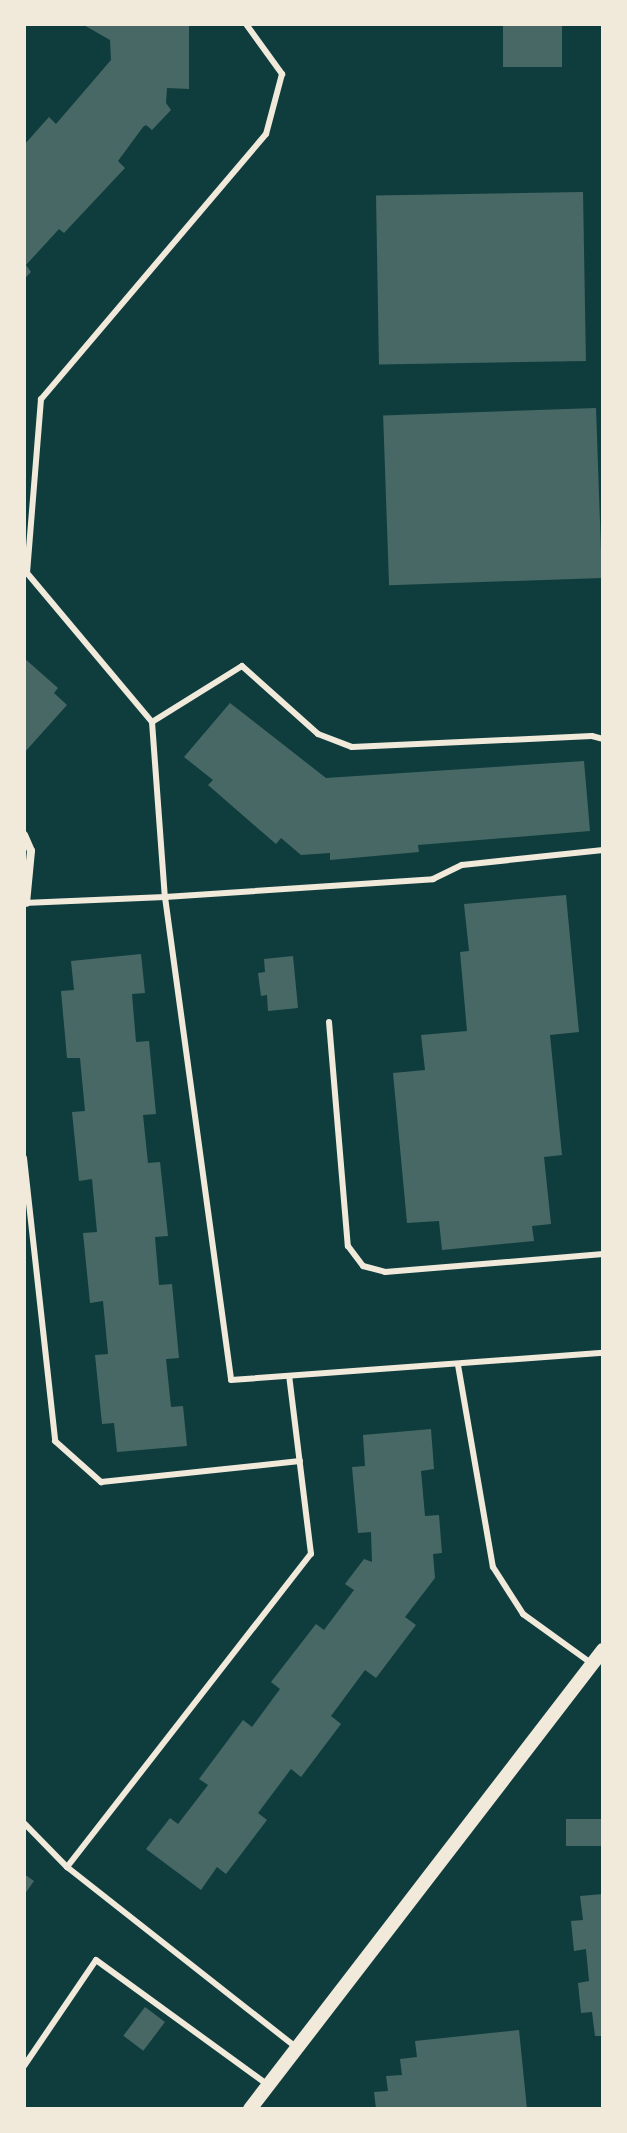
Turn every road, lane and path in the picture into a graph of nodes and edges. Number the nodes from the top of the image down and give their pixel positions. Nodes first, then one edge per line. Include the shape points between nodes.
1 (246, 24) edge
2 (152, 722) junction
3 (603, 739) edge
4 (24, 835) edge
5 (603, 850) edge
6 (165, 897) junction
7 (25, 903) edge
8 (329, 1022) dead end
9 (24, 1158) edge
10 (603, 1254) edge
11 (603, 1353) edge
12 (458, 1365) junction
13 (289, 1376) junction
14 (300, 1461) junction
15 (603, 1650) edge
16 (598, 1669) edge
17 (24, 1823) edge
18 (67, 1867) junction
19 (296, 2047) junction
20 (24, 2066) edge
21 (268, 2085) junction
22 (250, 2109) edge

1 - 2 lane via 282,74 266,134 41,399 27,573
2 - 3 lane via 242,666 318,734 352,747
2 - 6 lane
4 - 7 street via 31,851
5 - 6 lane via 462,865 433,879
6 - 7 lane
6 - 13 lane via 231,1380
8 - 10 lane via 348,1246 363,1266 385,1272
9 - 14 lane via 55,1441 101,1482
11 - 12 lane
12 - 13 lane
12 - 16 lane via 493,1567 523,1614
13 - 14 lane
14 - 18 lane via 311,1554
15 - 16 street
16 - 19 street
17 - 18 lane
18 - 19 lane
19 - 21 street
20 - 21 lane via 96,1960
21 - 22 street

